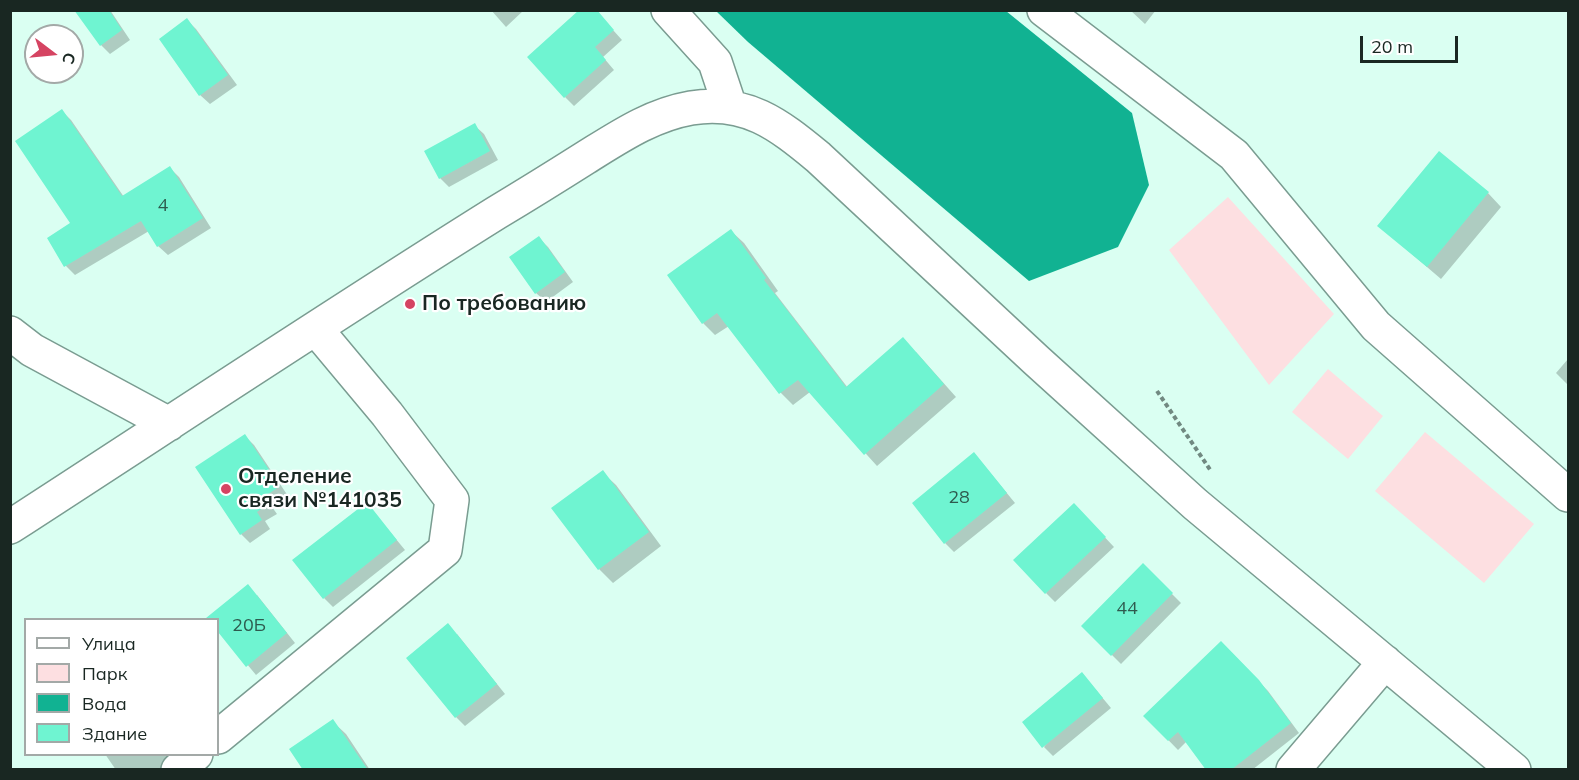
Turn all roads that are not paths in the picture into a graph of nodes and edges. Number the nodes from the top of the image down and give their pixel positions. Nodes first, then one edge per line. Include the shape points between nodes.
1 (668, 10) edge
2 (1044, 10) edge
3 (730, 107) junction
4 (316, 329) junction
5 (10, 333) edge
6 (169, 424) junction
7 (1569, 495) edge
8 (10, 527) edge
9 (1385, 662) junction
10 (219, 736) edge
11 (194, 756) edge
12 (178, 770) edge
13 (1293, 770) edge
14 (1514, 770) edge

1 - 3 street via 715,62
2 - 7 street via 1234,155 1376,326
3 - 4 street via 668,113 636,126
3 - 9 street via 748,110 785,129 1195,504
4 - 6 street
4 - 10 street via 452,500 445,550
5 - 6 street via 32,350
6 - 8 street
9 - 13 street
9 - 14 street
11 - 12 street

